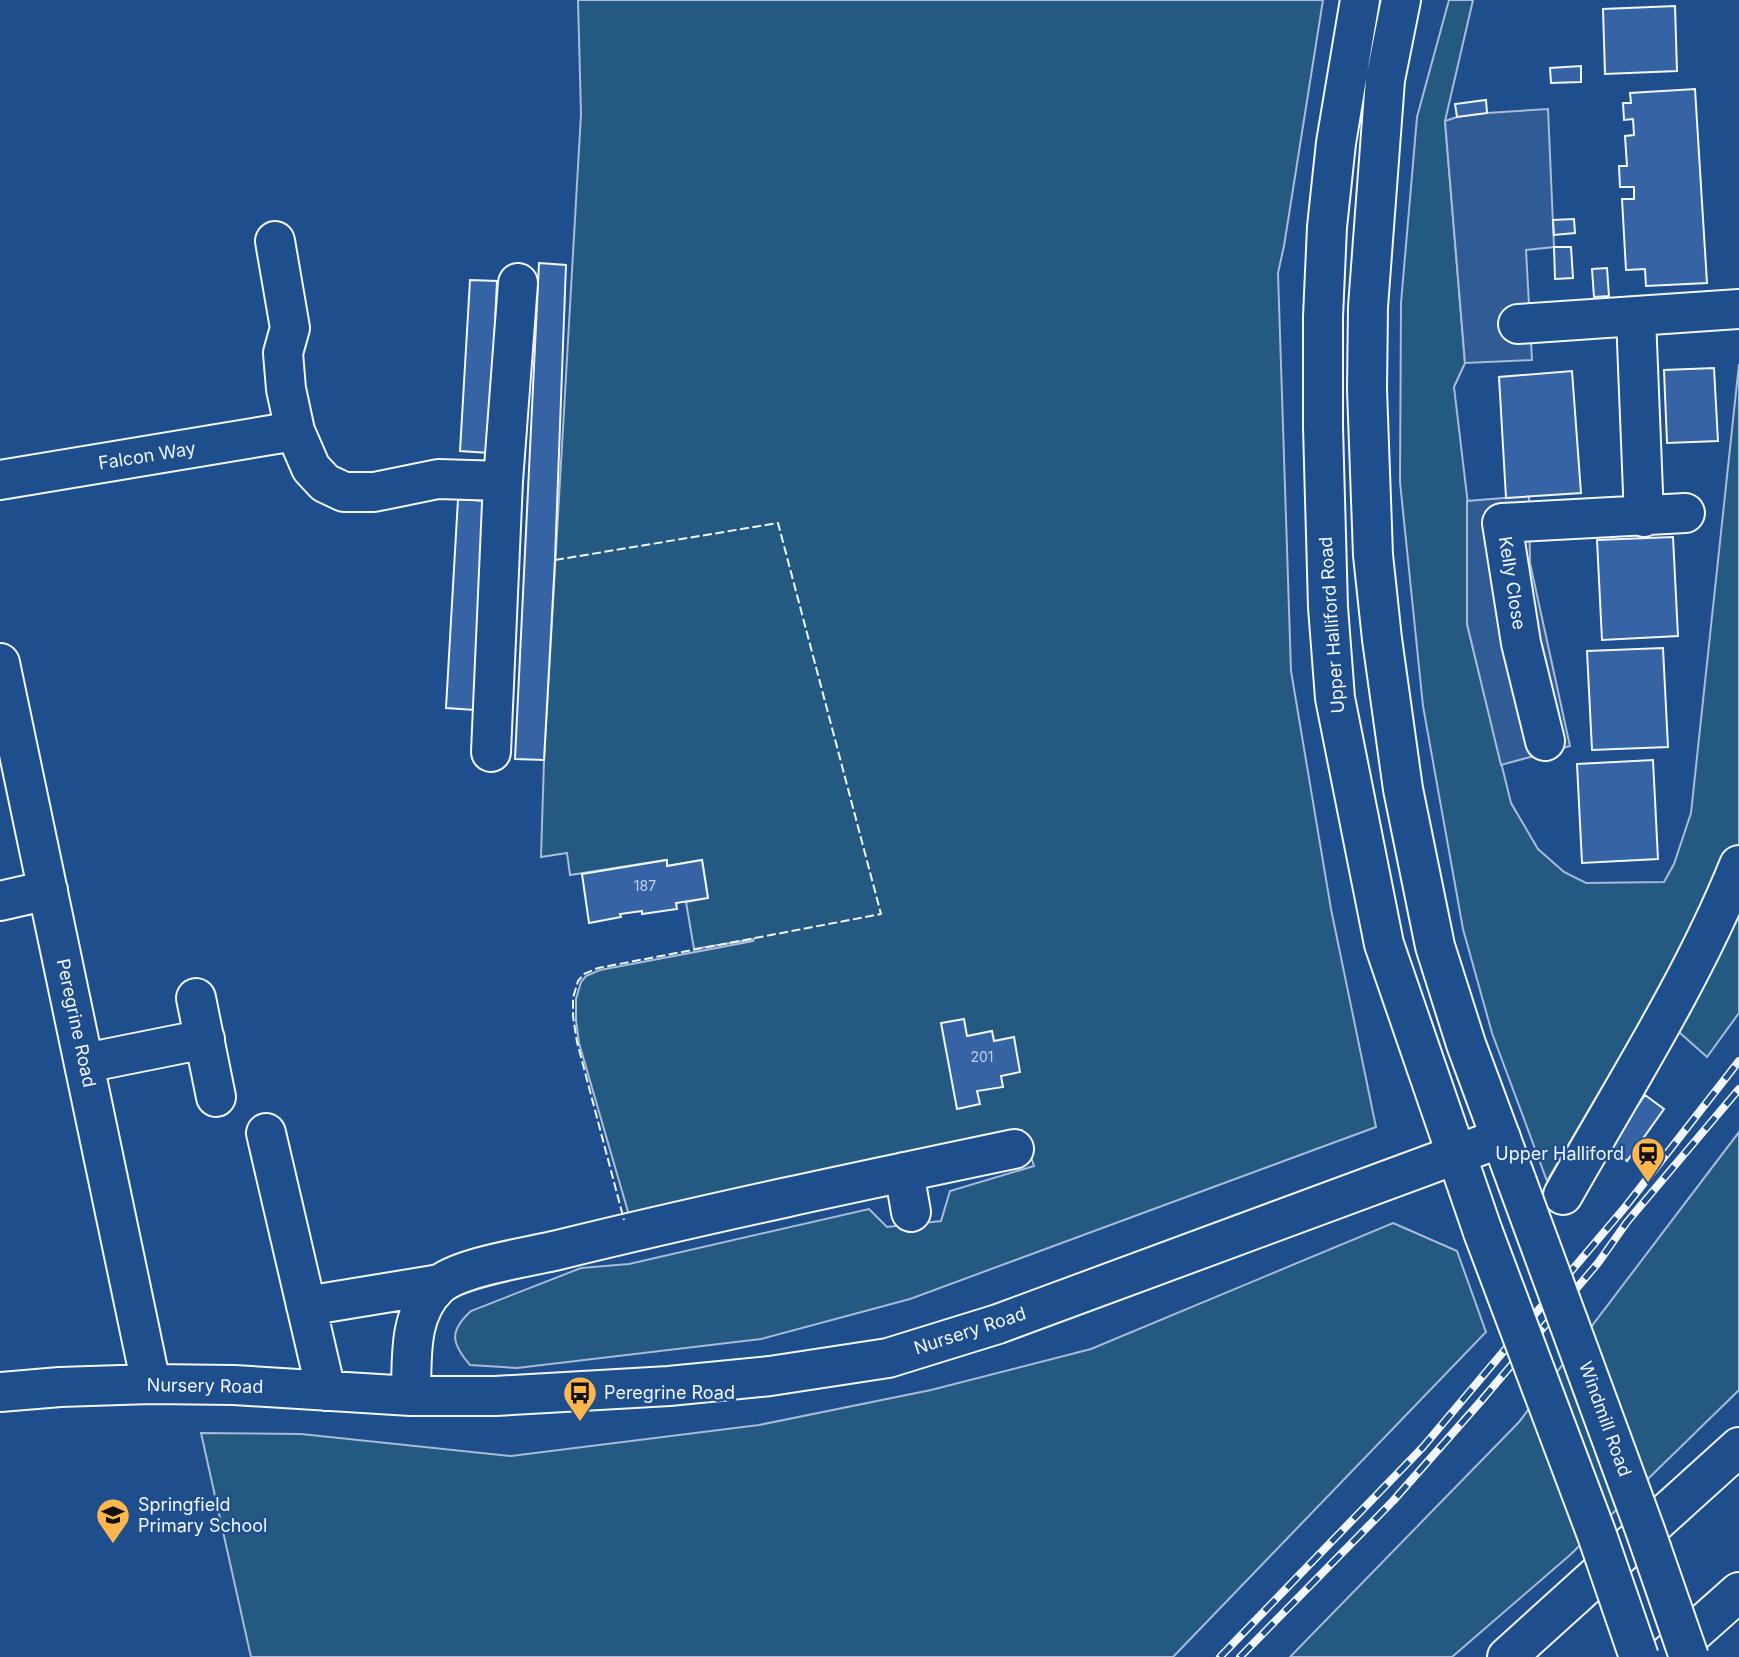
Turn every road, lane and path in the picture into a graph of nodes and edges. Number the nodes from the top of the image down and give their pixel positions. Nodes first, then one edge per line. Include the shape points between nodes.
1 (1360, 0) edge
2 (1401, 0) edge
3 (275, 242) dead end
4 (518, 283) dead end
5 (1739, 309) edge
6 (1636, 317) junction
7 (1518, 324) dead end
8 (295, 431) junction
9 (0, 480) edge
10 (503, 481) junction
11 (1685, 513) dead end
12 (1644, 517) junction
13 (0, 663) edge
14 (1545, 741) dead end
15 (491, 752) dead end
16 (1739, 865) edge
17 (48, 890) junction
18 (0, 901) edge
19 (197, 998) dead end
20 (205, 1039) junction
21 (85, 1063) junction
22 (216, 1097) dead end
23 (266, 1133) dead end
24 (1501, 1138) junction
25 (1013, 1149) dead end
26 (1455, 1154) junction
27 (904, 1172) junction
28 (1563, 1195) dead end
29 (911, 1212) dead end
30 (440, 1284) junction
31 (306, 1306) junction
32 (151, 1384) junction
33 (326, 1391) junction
34 (0, 1392) edge
35 (411, 1396) junction
36 (1739, 1447) edge
37 (1739, 1592) edge
38 (1507, 1657) edge
39 (1639, 1657) edge
40 (1666, 1657) edge
41 (1689, 1657) edge

1 - 26 main road, Upper Halliford Road via 1336,144 1322,317 1328,607 1335,698 1384,944
2 - 24 main road via 1385,80 1368,307 1373,555 1403,789 1432,934
3 - 8 main road via 290,328 283,353
4 - 10 main road
5 - 6 main road
6 - 7 main road
6 - 12 main road
8 - 9 main road, Falcon Way
8 - 10 main road via 311,468 344,492 374,492 438,479
10 - 15 main road
11 - 12 main road, Kelly Close
12 - 14 main road, Kelly Close via 1502,523 1521,643
13 - 17 main road, Peregrine Road
16 - 28 main road via 1693,964
17 - 18 main road
17 - 21 main road, Peregrine Road
19 - 20 main road
20 - 21 main road
20 - 22 main road
21 - 32 main road, Peregrine Road
23 - 31 main road
24 - 26 main road, Nursery Road
24 - 41 main road, Windmill Road, bridge
25 - 27 main road
26 - 35 main road, Nursery Road via 998,1324 888,1358 669,1386
26 - 39 main road, Upper Halliford Road, bridge
27 - 29 main road
27 - 30 main road via 466,1272
30 - 31 main road
30 - 35 main road via 426,1298 414,1330
31 - 33 main road
32 - 33 main road, Nursery Road
32 - 34 main road, Nursery Road
33 - 35 main road, Nursery Road
36 - 38 main road
37 - 40 main road

